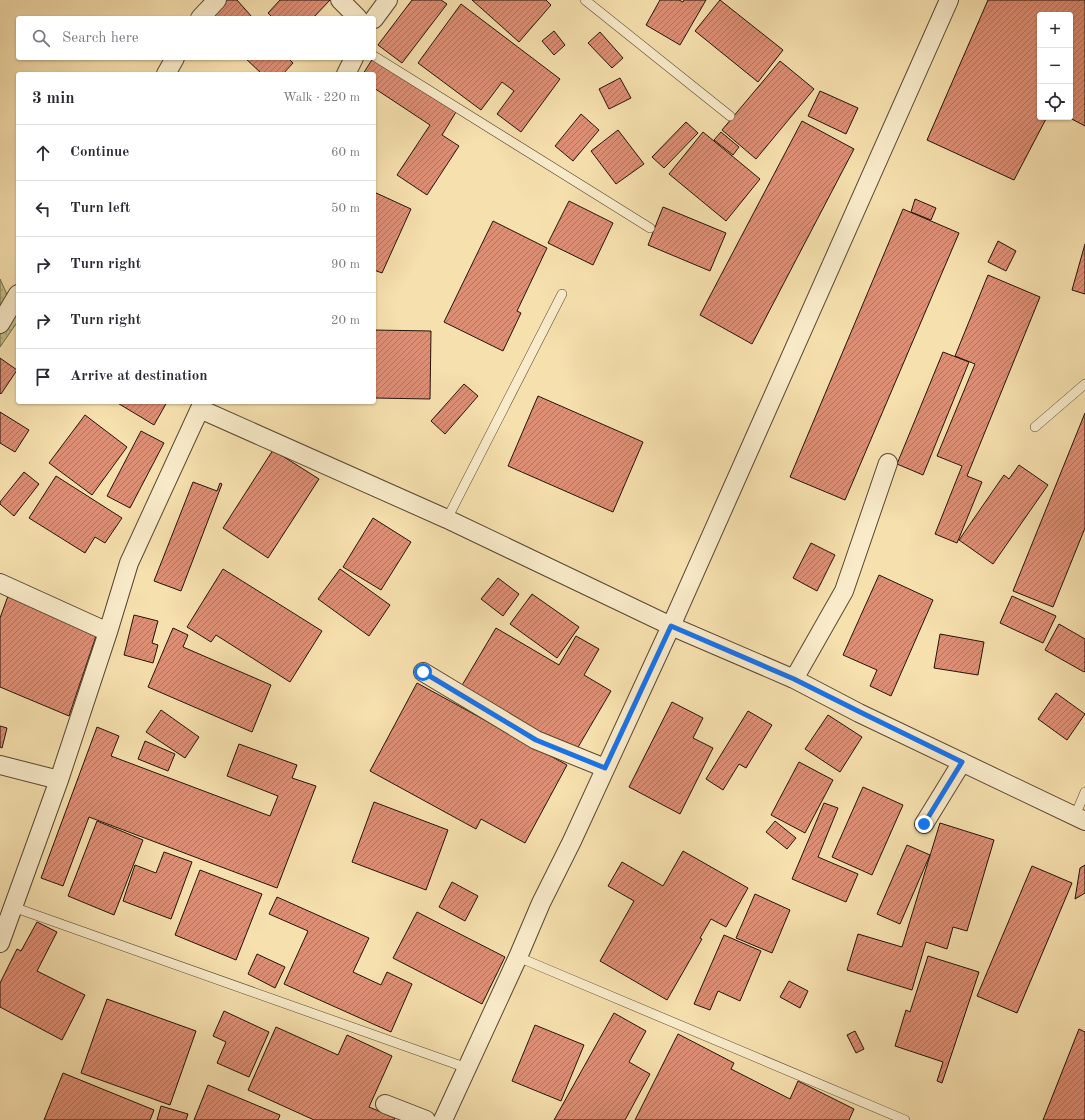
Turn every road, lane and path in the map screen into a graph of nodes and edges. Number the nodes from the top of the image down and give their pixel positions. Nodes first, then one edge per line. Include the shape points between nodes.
1 (217, 0) edge
2 (340, 0) edge
3 (388, 0) edge
4 (586, 0) edge
5 (950, 0) edge
6 (202, 16) edge
7 (356, 16) edge
8 (376, 16) edge
9 (376, 57) edge
10 (174, 60) edge
11 (353, 60) edge
12 (167, 72) edge
13 (347, 72) edge
14 (730, 116) dead end
15 (650, 228) dead end
16 (562, 294) dead end
17 (16, 297) edge
18 (0, 324) edge
19 (1085, 384) edge
20 (202, 406) edge
21 (1035, 427) dead end
22 (888, 463) dead end
23 (447, 519) junction
24 (0, 583) edge
25 (671, 626) junction
26 (108, 632) junction
27 (423, 672) dead end
28 (794, 679) junction
29 (962, 762) junction
30 (0, 765) edge
31 (605, 768) junction
32 (59, 780) junction
33 (1085, 792) edge
34 (1080, 818) edge
35 (924, 824) dead end
36 (13, 907) junction
37 (0, 943) edge
38 (518, 957) junction
39 (467, 1068) junction
40 (385, 1104) dead end
41 (426, 1120) edge
42 (443, 1120) edge
43 (905, 1120) edge

1 - 6 street
2 - 7 street
3 - 8 street
4 - 14 lane
5 - 25 street
9 - 15 lane
10 - 12 street
11 - 13 street
16 - 23 lane
17 - 18 street
19 - 21 lane
20 - 23 street
20 - 26 street via 129,563
22 - 28 street via 844,591
23 - 25 street
24 - 26 street
25 - 28 street
25 - 31 street
26 - 32 street
27 - 31 street via 536,740
28 - 29 street
29 - 34 street
29 - 35 street
30 - 32 street
31 - 38 street
32 - 36 street
33 - 34 lane
36 - 37 street
36 - 39 lane
38 - 39 street
38 - 43 lane
39 - 42 street
40 - 41 street

